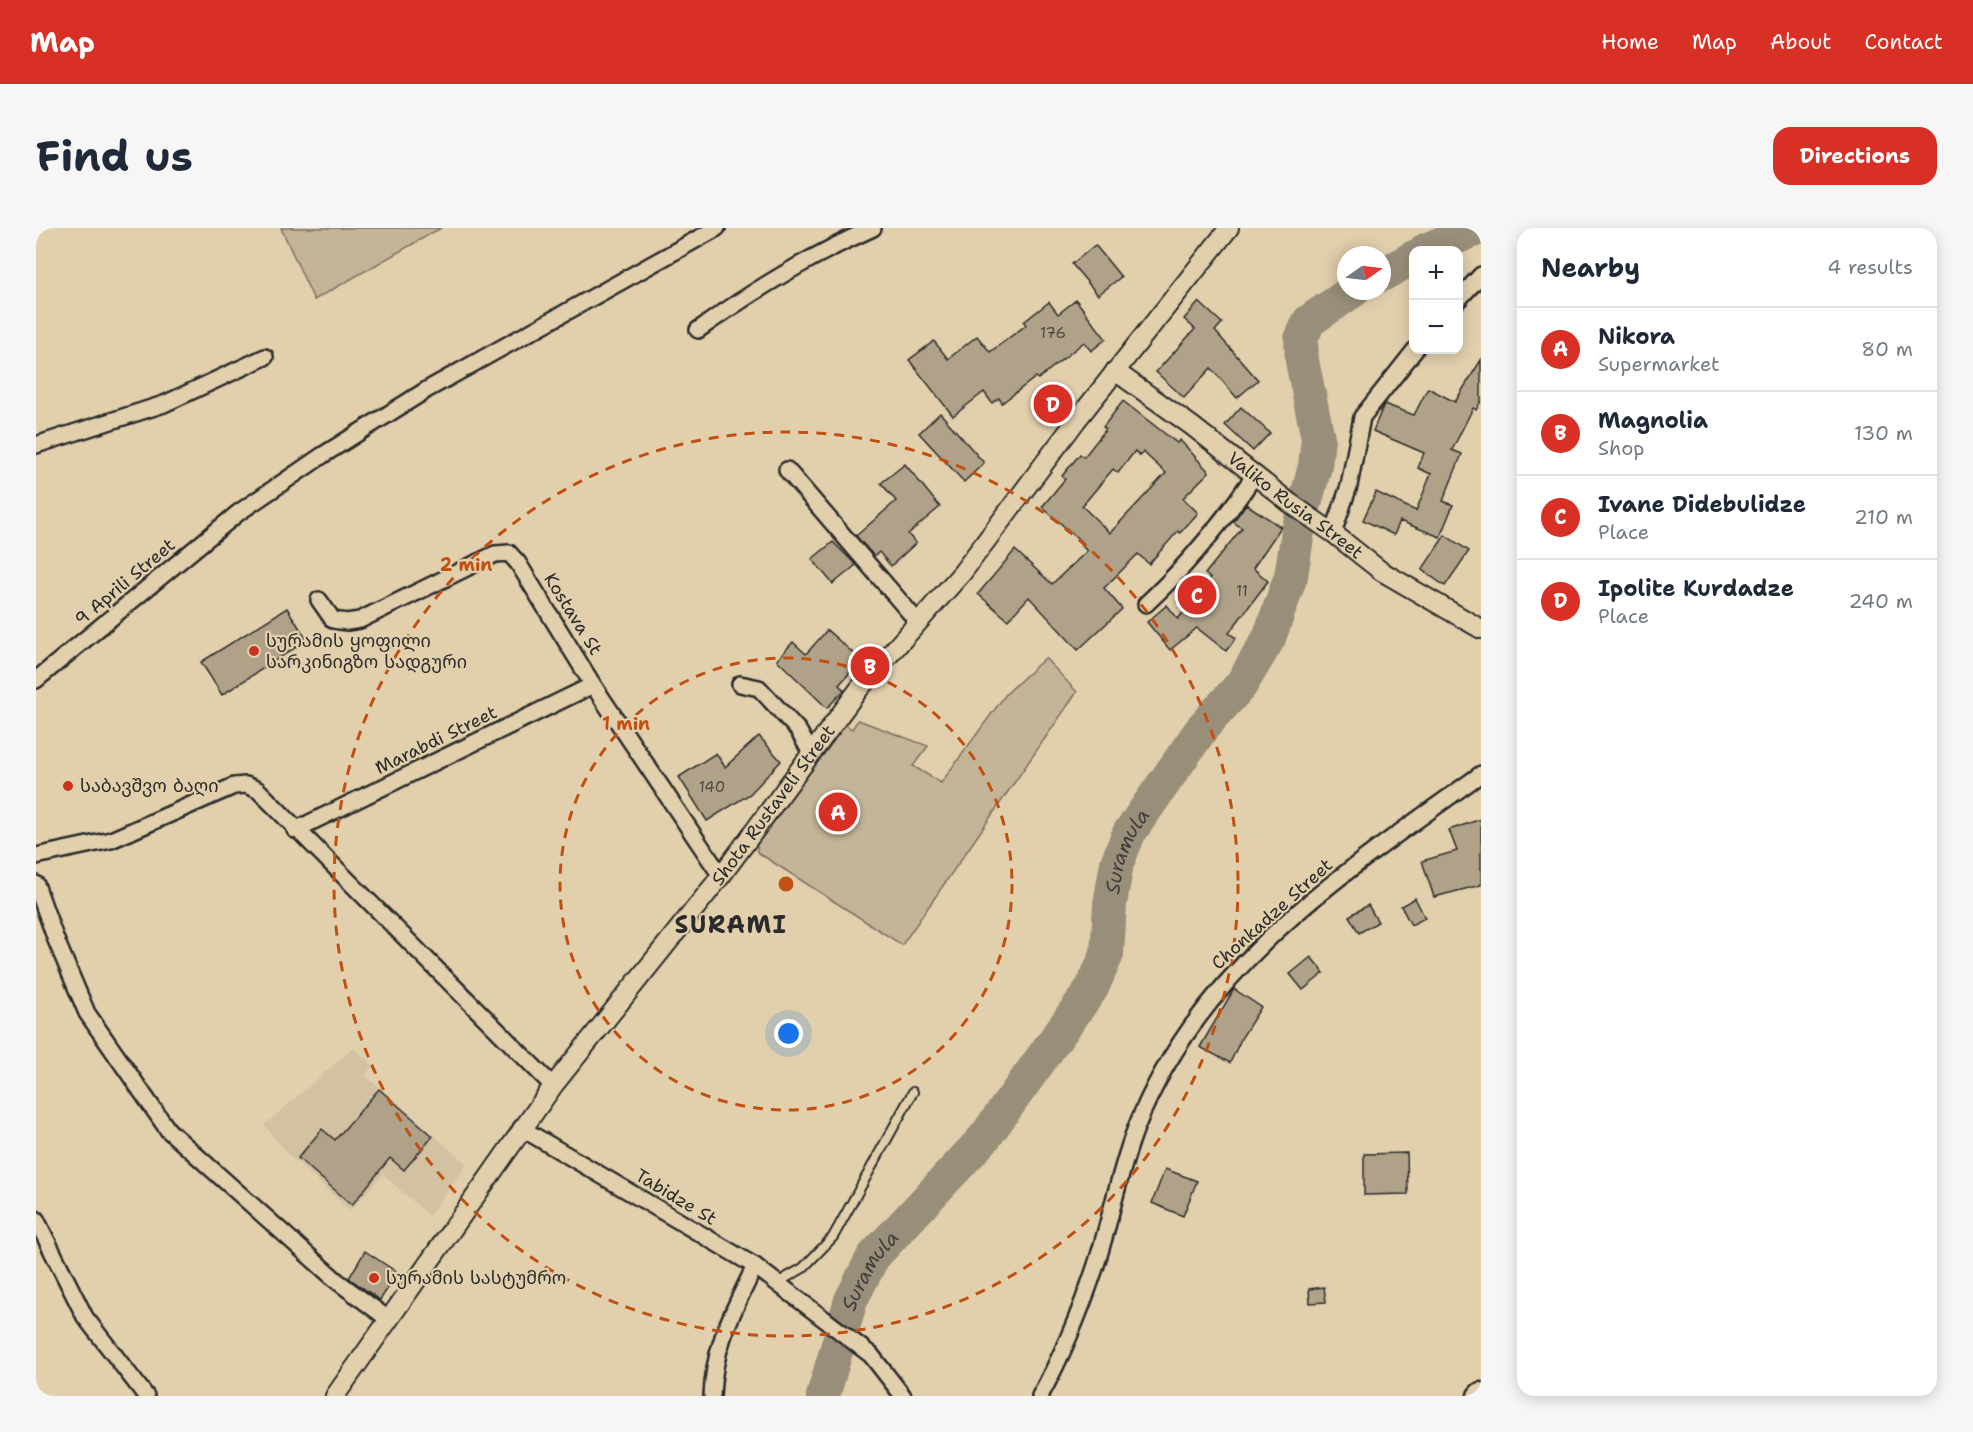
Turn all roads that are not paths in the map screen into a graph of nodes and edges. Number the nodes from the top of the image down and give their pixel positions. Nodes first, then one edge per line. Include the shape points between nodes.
1 (717, 228) edge
2 (873, 228) edge
3 (1229, 228) edge
4 (1481, 274) edge
5 (1463, 294) edge
6 (698, 330) dead end
7 (1412, 354) edge
8 (265, 357) dead end
9 (1115, 372) junction
10 (36, 445) edge
11 (787, 470) dead end
12 (1254, 476) junction
13 (1330, 530) junction
14 (319, 600) dead end
15 (1146, 604) dead end
16 (917, 621) junction
17 (1481, 629) edge
18 (36, 680) edge
19 (740, 684) dead end
20 (593, 685) junction
21 (811, 753) junction
22 (1481, 774) edge
23 (295, 830) junction
24 (36, 856) edge
25 (721, 876) junction
26 (36, 884) edge
27 (553, 1086) junction
28 (913, 1092) dead end
29 (521, 1128) junction
30 (36, 1219) edge
31 (755, 1266) junction
32 (777, 1282) junction
33 (388, 1319) junction
34 (146, 1396) edge
35 (335, 1396) edge
36 (712, 1396) edge
37 (903, 1396) edge
38 (1040, 1396) edge

1 - 18 street, 9 Aprili Street via 428,389 323,455 238,513
2 - 6 street via 827,248 767,282
3 - 9 street, Shota Rustaveli Street
4 - 5 street
7 - 13 street via 1362,417 1349,486
8 - 10 street via 164,404
9 - 12 street, Valiko Rusia Street
9 - 16 street, Shota Rustaveli Street via 962,573
11 - 16 street
12 - 13 street, Valiko Rusia Street
12 - 15 street via 1181,571
13 - 17 street, Valiko Rusia Street via 1381,571
14 - 20 street, Kostava St via 333,620 360,620 495,554 509,553
16 - 21 street, Shota Rustaveli Street
19 - 21 street via 759,688 798,730
20 - 23 street, Marabdi Street
20 - 25 street, Kostava St
21 - 25 street, Shota Rustaveli Street
22 - 38 street, Chonkadze Street via 1324,889 1240,965 1202,1009 1173,1051 1136,1128 1090,1281 1064,1352
23 - 24 street via 258,790 234,786 111,840
23 - 27 street
25 - 27 street, Shota Rustaveli Street
26 - 33 street via 87,1013 168,1130 337,1281
27 - 29 street, Shota Rustaveli Street
28 - 32 lane via 833,1237 803,1268
29 - 31 street, Tabidze St
29 - 33 street, Shota Rustaveli Street
30 - 34 street via 85,1317
31 - 32 street, Tabidze St
31 - 36 street via 720,1340
32 - 37 street, Tabidze St via 871,1355
33 - 35 street, Shota Rustaveli Street

